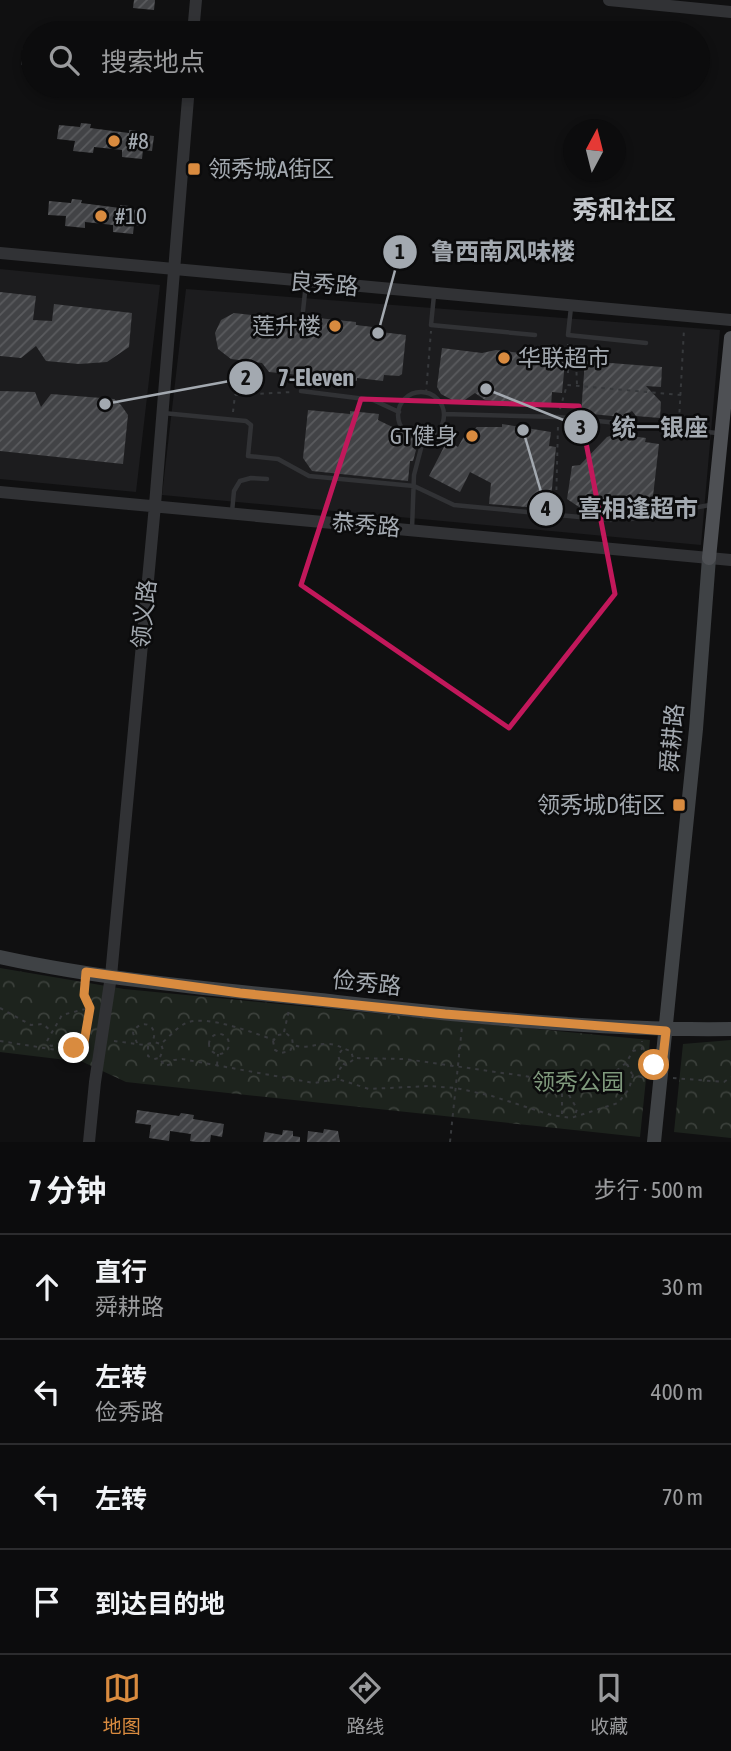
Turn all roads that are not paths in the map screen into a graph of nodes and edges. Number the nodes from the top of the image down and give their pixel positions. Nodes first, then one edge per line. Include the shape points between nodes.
1 (196, 0) edge
2 (609, 0) edge
3 (731, 12) edge
4 (194, 21) edge
5 (188, 98) edge
6 (0, 254) edge
7 (173, 271) junction
8 (306, 283) junction
9 (434, 294) junction
10 (571, 306) junction
11 (303, 310) dead end
12 (731, 320) edge
13 (535, 335) dead end
14 (731, 338) edge
15 (646, 343) dead end
16 (301, 391) road end
17 (399, 412) junction
18 (162, 413) junction
19 (444, 414) junction
20 (726, 430) edge
21 (424, 438) junction
22 (267, 479) dead end
23 (414, 486) junction
24 (0, 492) edge
25 (715, 504) junction
26 (155, 505) junction
27 (232, 513) junction
28 (631, 519) dead end
29 (611, 520) dead end
30 (412, 530) junction
31 (719, 559) edge
32 (0, 957) edge
33 (111, 976) junction
34 (731, 1029) edge
35 (670, 1030) junction
36 (665, 1071) junction
37 (89, 1142) edge
38 (654, 1142) edge
39 (662, 1142) edge

1 - 4 street
2 - 3 street
5 - 7 street, 领义路
6 - 7 street, 良秀路
7 - 8 street, 良秀路
7 - 18 street, 领义路
8 - 9 street, 良秀路
8 - 11 lane
9 - 10 street, 良秀路
9 - 13 lane via 431,325
10 - 12 street, 良秀路
10 - 15 lane via 568,335
14 - 20 main road, 舜耕路
16 - 17 lane via 373,400
17 - 19 lane via 411,395 426,393 439,400
17 - 21 lane via 402,427
18 - 23 lane via 246,421 251,425 248,456 278,459 309,476
18 - 26 street, 领义路
19 - 20 lane
19 - 21 lane via 435,434
20 - 25 main road, 舜耕路
20 - 31 main road, 舜耕路
21 - 23 lane
22 - 27 lane via 240,481
23 - 29 lane via 454,505
23 - 30 lane
24 - 26 street, 恭秀路
25 - 28 lane
25 - 31 main road, 舜耕路
26 - 27 street, 恭秀路
26 - 33 street, 领义路
27 - 30 street, 恭秀路
30 - 31 street, 恭秀路
31 - 35 main road, 舜耕路
32 - 33 main road, 俭秀路
33 - 35 main road, 俭秀路 via 463,1016
33 - 37 street, 领义路
34 - 35 main road, 俭秀路
35 - 36 main road, 舜耕路
36 - 38 main road, 舜耕路
36 - 39 main road, 舜耕路

